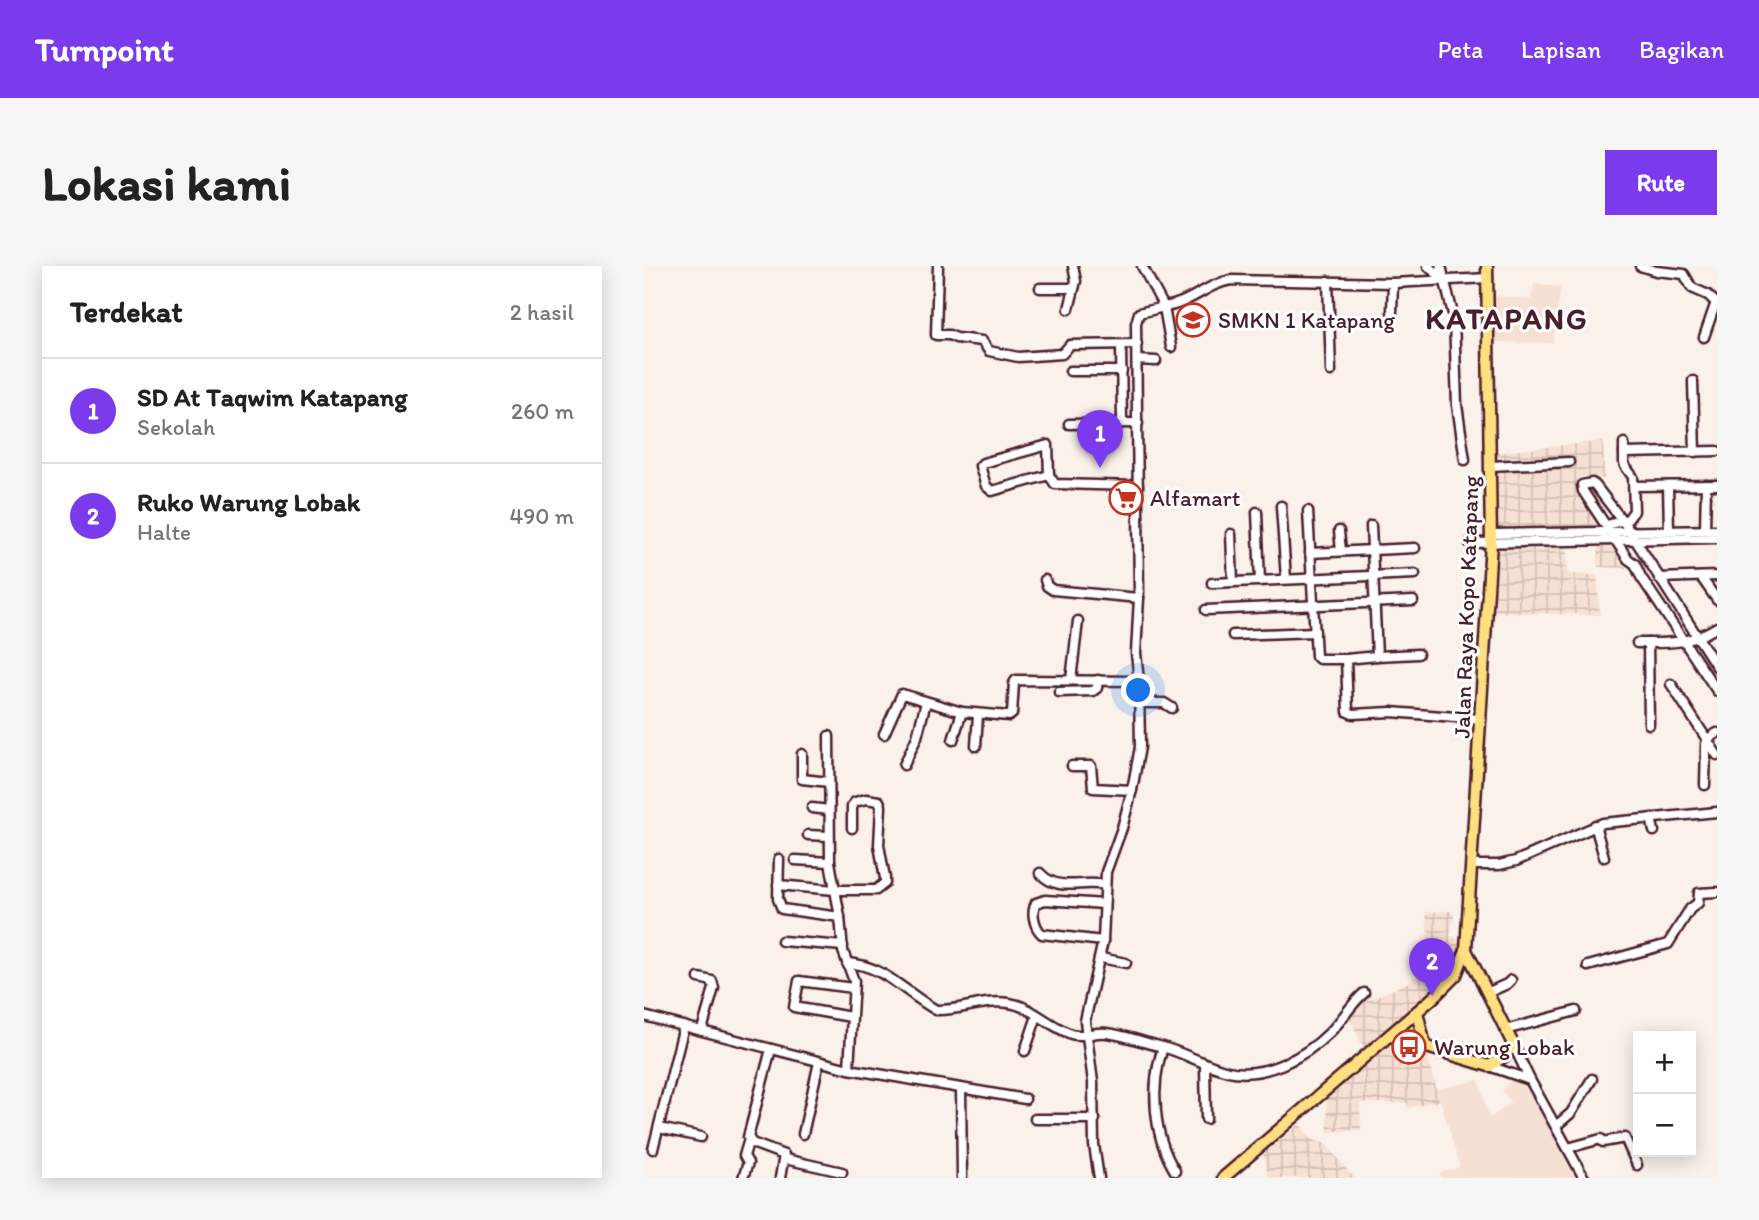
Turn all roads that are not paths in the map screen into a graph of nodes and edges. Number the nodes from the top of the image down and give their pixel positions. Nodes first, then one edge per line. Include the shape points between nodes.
1 (938, 266) edge
2 (1073, 266) edge
3 (1142, 266) edge
4 (1428, 266) edge
5 (1487, 266) edge
6 (1640, 266) edge
7 (1443, 274) edge
8 (1488, 278) junction
9 (1328, 281) junction
10 (1394, 283) junction
11 (1040, 288) dead end
12 (1074, 288) junction
13 (1716, 303) edge
14 (1164, 307) junction
15 (1069, 309) dead end
16 (1392, 312) dead end
17 (1704, 337) dead end
18 (1137, 344) junction
19 (1121, 345) junction
20 (1171, 347) dead end
21 (1137, 360) junction
22 (1156, 361) dead end
23 (1070, 371) dead end
24 (1122, 371) junction
25 (1331, 371) dead end
26 (1138, 381) junction
27 (1693, 381) dead end
28 (1122, 382) junction
29 (1122, 423) junction
30 (1138, 423) junction
31 (1069, 424) dead end
32 (1625, 443) dead end
33 (1695, 452) junction
34 (1717, 452) edge
35 (1624, 453) junction
36 (1465, 460) dead end
37 (1569, 463) dead end
38 (1490, 466) junction
39 (1049, 475) junction
40 (1706, 485) junction
41 (1717, 485) edge
42 (1138, 486) junction
43 (1634, 486) junction
44 (1668, 486) junction
45 (1281, 506) dead end
46 (1308, 511) dead end
47 (1257, 512) dead end
48 (1622, 521) junction
49 (1371, 526) dead end
50 (1609, 528) junction
51 (1669, 530) junction
52 (1705, 530) junction
53 (1717, 530) edge
54 (1339, 531) dead end
55 (1629, 531) junction
56 (1231, 534) dead end
57 (1492, 538) junction
58 (1717, 538) edge
59 (1617, 540) junction
60 (1634, 540) junction
61 (1469, 543) dead end
62 (1415, 548) dead end
63 (1372, 549) junction
64 (1341, 551) junction
65 (1310, 553) junction
66 (1415, 574) dead end
67 (1373, 575) junction
68 (1717, 576) edge
69 (1702, 577) junction
70 (1312, 578) junction
71 (1659, 578) junction
72 (1286, 579) junction
73 (1045, 580) dead end
74 (1260, 581) junction
75 (1233, 582) junction
76 (1212, 583) dead end
77 (1139, 598) junction
78 (1717, 600) edge
79 (1413, 601) dead end
80 (1375, 602) junction
81 (1313, 605) junction
82 (1206, 610) dead end
83 (1078, 621) dead end
84 (1717, 627) edge
85 (1315, 632) junction
86 (1233, 635) dead end
87 (1698, 639) junction
88 (1684, 642) junction
89 (1637, 643) dead end
90 (1648, 643) junction
91 (1418, 654) dead end
92 (1377, 656) junction
93 (1346, 659) junction
94 (1717, 667) edge
95 (1071, 680) junction
96 (1098, 680) junction
97 (1139, 681) junction
98 (1671, 684) dead end
99 (1717, 691) edge
100 (1059, 692) dead end
101 (926, 702) junction
102 (1139, 703) junction
103 (1172, 708) dead end
104 (962, 712) junction
105 (978, 715) junction
106 (1481, 719) junction
107 (1649, 724) dead end
108 (1717, 733) edge
109 (884, 734) dead end
110 (829, 736) dead end
111 (1707, 739) junction
112 (953, 740) dead end
113 (976, 746) dead end
114 (802, 754) dead end
115 (1717, 755) edge
116 (904, 765) dead end
117 (1072, 766) dead end
118 (829, 782) junction
119 (1705, 785) dead end
120 (1132, 790) junction
121 (812, 808) dead end
122 (829, 810) junction
123 (1717, 812) edge
124 (1651, 818) junction
125 (1595, 825) junction
126 (852, 828) dead end
127 (1654, 831) dead end
128 (808, 835) dead end
129 (828, 836) junction
130 (1604, 857) dead end
131 (779, 859) dead end
132 (794, 860) dead end
133 (830, 862) junction
134 (1472, 865) junction
135 (1040, 873) dead end
136 (778, 885) junction
137 (1104, 885) junction
138 (835, 890) junction
139 (1717, 892) edge
140 (1104, 904) junction
141 (840, 917) junction
142 (782, 941) dead end
143 (1103, 941) junction
144 (843, 946) junction
145 (1466, 950) junction
146 (1101, 958) junction
147 (847, 963) junction
148 (1126, 963) dead end
149 (1461, 965) junction
150 (1474, 965) junction
151 (1588, 966) dead end
152 (699, 978) dead end
153 (1511, 980) dead end
154 (853, 988) junction
155 (1364, 993) dead end
156 (1487, 993) junction
157 (794, 1007) junction
158 (1576, 1011) dead end
159 (1417, 1012) junction
160 (644, 1016) edge
161 (852, 1017) junction
162 (792, 1019) dead end
163 (1036, 1019) junction
164 (684, 1026) junction
165 (702, 1030) junction
166 (1506, 1030) junction
167 (1391, 1036) junction
168 (1086, 1038) junction
169 (1513, 1044) junction
170 (1425, 1045) junction
171 (771, 1049) junction
172 (1025, 1051) dead end
173 (1162, 1051) junction
174 (819, 1062) junction
175 (1489, 1066) junction
176 (1205, 1068) junction
177 (849, 1069) junction
178 (1592, 1079) dead end
179 (1530, 1080) junction
180 (961, 1088) junction
181 (1025, 1099) dead end
182 (1035, 1118) dead end
183 (1095, 1119) junction
184 (1206, 1119) dead end
185 (1557, 1125) junction
186 (659, 1128) junction
187 (803, 1134) dead end
188 (701, 1137) dead end
189 (749, 1139) junction
190 (1568, 1148) junction
191 (653, 1149) dead end
192 (785, 1158) junction
193 (1637, 1165) dead end
194 (1175, 1171) dead end
195 (842, 1172) dead end
196 (1227, 1177) edge
197 (743, 1178) edge
198 (780, 1178) edge
199 (962, 1178) edge
200 (1099, 1178) edge
201 (1584, 1178) edge

1 - 19 street via 936,335 982,341 989,351 1018,357 1062,354 1070,345
2 - 12 street
3 - 14 street
4 - 7 street
5 - 8 main road, Jalan Raya Kopo Katapang
6 - 13 street via 1684,274 1693,289
7 - 8 street
7 - 10 street
7 - 36 street via 1456,334 1458,415
8 - 38 main road, Jalan Raya Kopo Katapang
9 - 10 street
9 - 14 street via 1230,280
9 - 25 street
10 - 16 street
11 - 12 street
12 - 15 street
13 - 17 street
14 - 18 street via 1139,313
14 - 20 street
18 - 19 street
18 - 21 street
19 - 24 street
21 - 22 street
21 - 26 street
23 - 24 street
24 - 28 street
26 - 28 street
26 - 30 street
27 - 33 street
28 - 29 street
29 - 30 street
29 - 31 street
30 - 42 street
32 - 35 street
33 - 34 street
33 - 35 street
35 - 43 street
37 - 38 street
38 - 57 main road, Jalan Raya Kopo Katapang
39 - 39 street via 992,491 980,466 1048,445
39 - 42 street via 1055,484
40 - 41 street
40 - 44 street
40 - 52 street
42 - 77 street
43 - 44 street
43 - 48 street via 1632,516
44 - 51 street
45 - 72 street
46 - 65 street
47 - 74 street
48 - 50 street
48 - 50 street via 1595,485 1583,485
48 - 55 street
49 - 63 street
50 - 55 street
50 - 57 street
50 - 59 street
51 - 52 street
51 - 55 street
52 - 53 street
54 - 64 street
55 - 60 street
56 - 75 street
57 - 59 street
57 - 61 street
57 - 106 main road, Jalan Raya Kopo Katapang
58 - 60 street
59 - 60 street
59 - 88 street
60 - 71 street
62 - 63 street
63 - 64 street
63 - 67 street
64 - 65 street
65 - 70 street
66 - 67 street
67 - 70 street
67 - 80 street
68 - 69 street
69 - 71 street
69 - 78 street
70 - 72 street
70 - 81 street
71 - 87 street
72 - 74 street
73 - 77 street via 1053,590
74 - 75 street
75 - 76 street
77 - 97 street
79 - 80 street
80 - 81 street
80 - 92 street
81 - 82 street
81 - 85 street
83 - 95 street
84 - 87 street
85 - 86 street
85 - 93 street via 1317,658
87 - 88 street
87 - 94 street
88 - 90 street
88 - 99 street
89 - 90 street
90 - 107 street
91 - 92 street
92 - 93 street
93 - 106 street via 1350,714 1391,712
95 - 96 street
95 - 105 street via 1016,680 1011,715
96 - 97 street
96 - 100 street via 1093,691
97 - 102 street
98 - 111 street
101 - 104 street
101 - 109 street via 900,695
101 - 116 street
102 - 103 street via 1164,703
102 - 120 street via 1140,747
104 - 105 street
104 - 112 street
105 - 113 street
106 - 134 main road, Jalan Raya Kopo Katapang
108 - 111 street
110 - 118 street
111 - 115 street
111 - 119 street
114 - 118 street via 802,779
117 - 120 street via 1091,766 1093,788
118 - 122 street
120 - 137 street
121 - 122 street
122 - 129 street
123 - 124 street
124 - 125 street
124 - 127 street
125 - 130 street
125 - 134 street via 1516,861
126 - 138 street via 855,802 879,801 885,883 876,890
128 - 129 street
129 - 133 street
131 - 136 street
132 - 133 street
133 - 138 street
134 - 145 main road, Jalan Raya Kopo Katapang
135 - 137 street via 1049,883
136 - 138 street
136 - 141 street via 783,911
137 - 140 street
138 - 141 street
139 - 151 street via 1699,893 1698,903 1668,944
140 - 143 street
140 - 143 street via 1045,900 1034,907 1036,928 1042,934
141 - 144 street
142 - 144 street
143 - 146 street
144 - 147 street
145 - 149 main road, Jalan Raya Kopo Katapang
145 - 150 main road
146 - 148 street
146 - 168 street via 1087,1007
147 - 154 street
147 - 163 street via 877,970 936,1010 1002,1002 1022,1006
149 - 150 main road
149 - 159 main road
150 - 156 main road
152 - 165 street via 712,981 714,988
153 - 156 street
154 - 157 street via 799,981
154 - 161 street
155 - 176 street via 1327,1036 1281,1065 1236,1072
156 - 166 main road
157 - 161 street
157 - 162 street
158 - 166 street
159 - 167 main road
159 - 170 main road
160 - 164 street
161 - 177 street
163 - 168 street
163 - 172 street
164 - 165 street
164 - 186 street
165 - 171 street
166 - 169 main road
167 - 170 main road
167 - 196 main road
168 - 173 street via 1108,1033
168 - 183 street
169 - 175 main road
169 - 179 street
170 - 175 main road
171 - 174 street
171 - 189 street
173 - 176 street
173 - 194 street via 1156,1112
174 - 177 street
174 - 187 street
175 - 179 street
176 - 184 street
177 - 180 street
178 - 185 street via 1571,1113
179 - 185 street
180 - 181 street
180 - 199 street
182 - 183 street
183 - 200 street
185 - 190 street
186 - 188 street
186 - 191 street
189 - 192 street
189 - 197 street
190 - 193 street via 1625,1138
190 - 201 street
192 - 195 street
192 - 198 street

